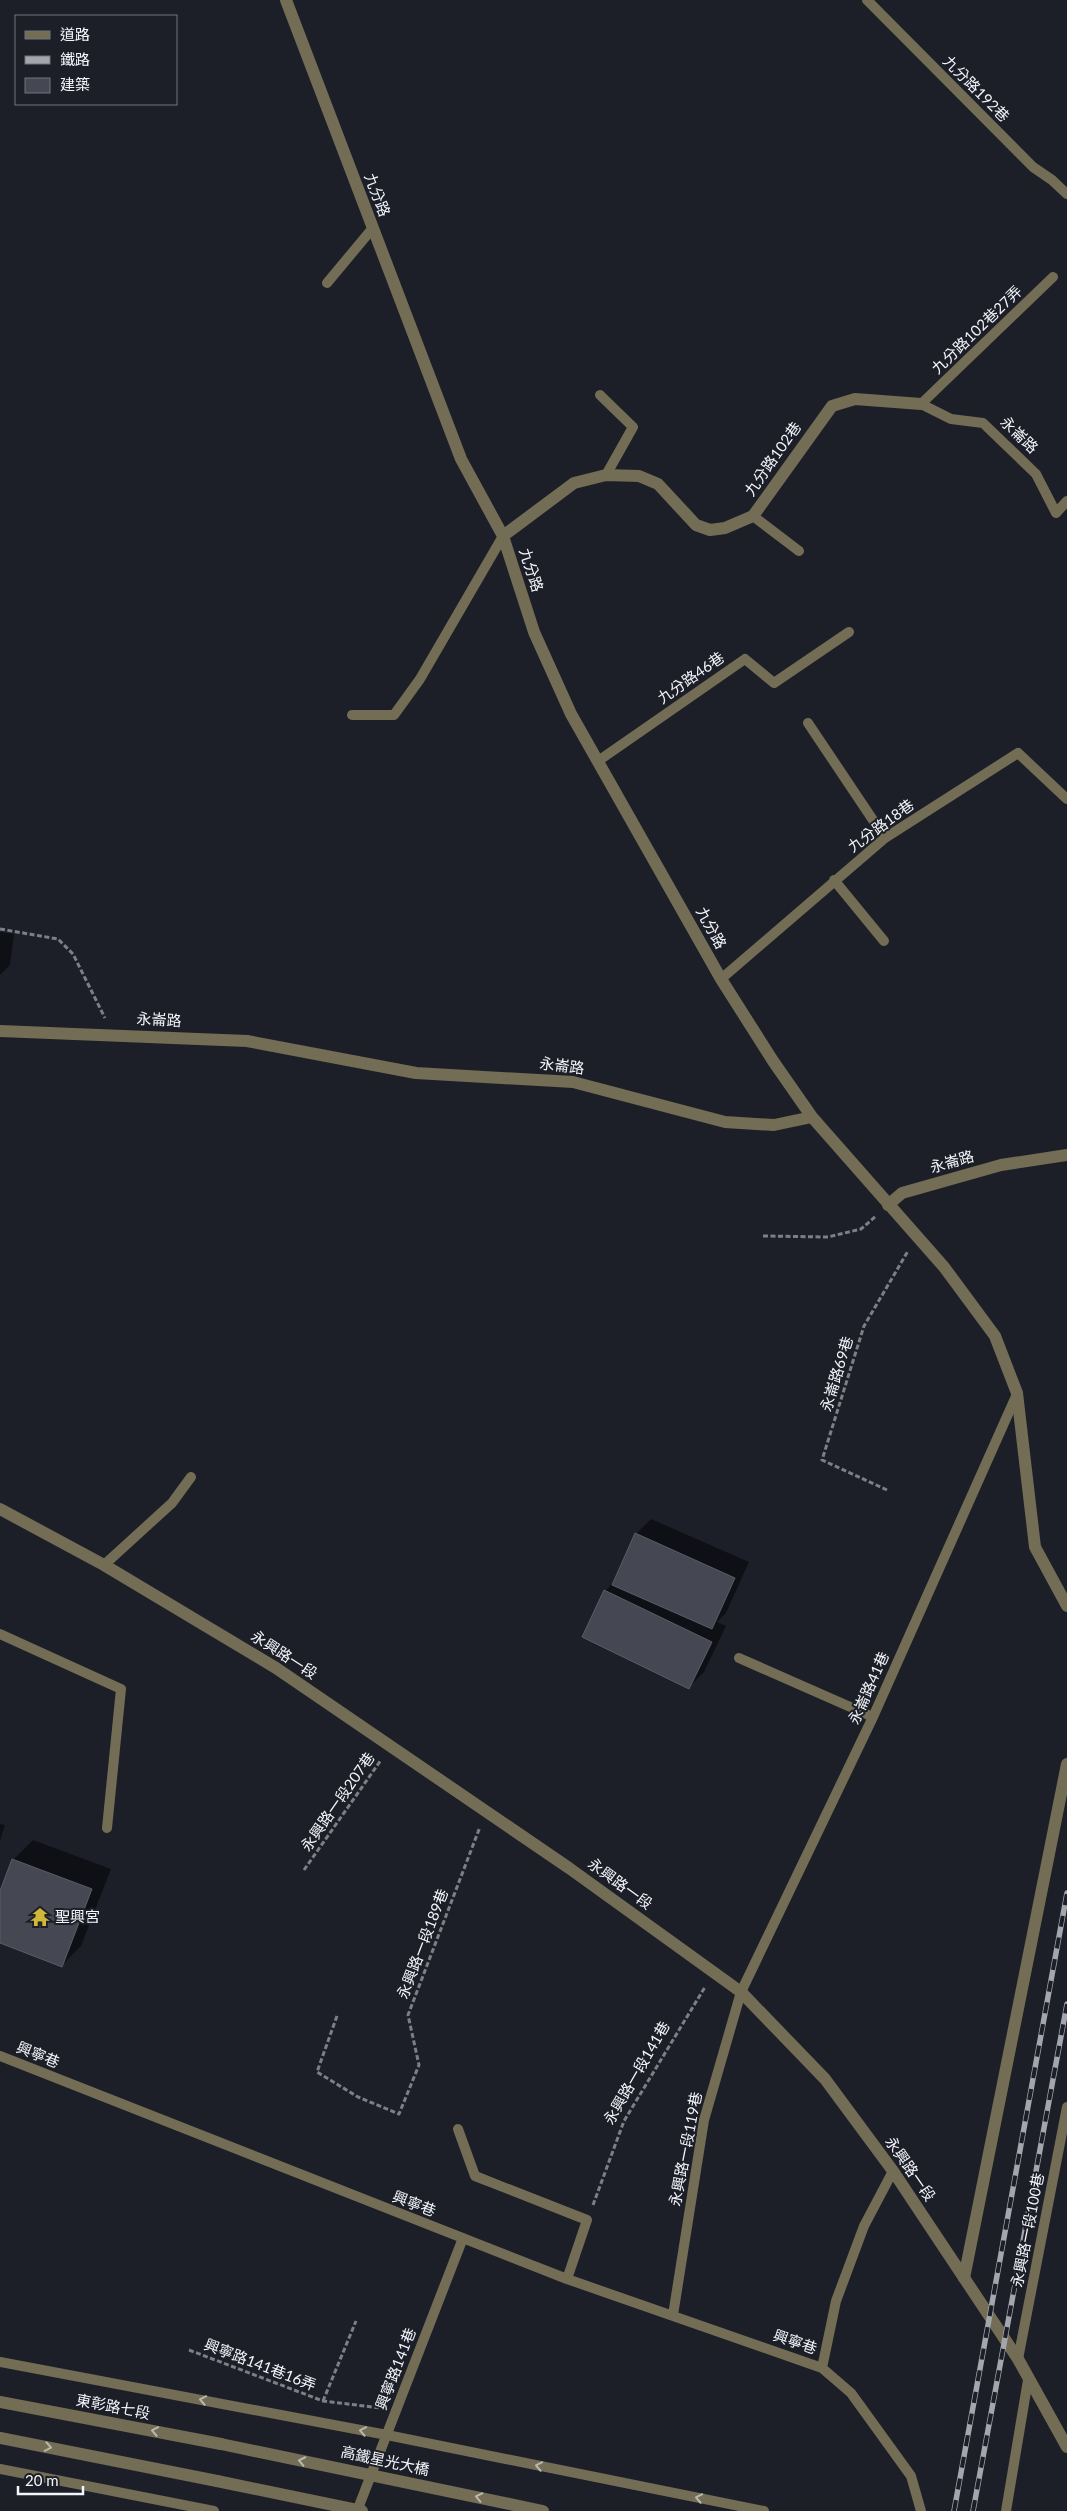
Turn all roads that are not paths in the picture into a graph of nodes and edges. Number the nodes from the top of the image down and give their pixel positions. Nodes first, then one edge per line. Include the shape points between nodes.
1 (286, 0) edge
2 (867, 0) edge
3 (1067, 194) edge
4 (372, 229) junction
5 (1053, 277) dead end
6 (327, 283) dead end
7 (600, 395) dead end
8 (921, 404) junction
9 (606, 475) junction
10 (1067, 501) edge
11 (753, 516) junction
12 (503, 536) junction
13 (799, 551) dead end
14 (849, 632) dead end
15 (352, 715) dead end
16 (808, 723) dead end
17 (598, 761) junction
18 (1067, 799) edge
19 (885, 838) junction
20 (834, 880) junction
21 (884, 941) dead end
22 (721, 979) junction
23 (0, 1031) edge
24 (812, 1117) junction
25 (1067, 1155) edge
26 (888, 1205) junction
27 (1017, 1393) junction
28 (192, 1477) dead end
29 (0, 1509) edge
30 (104, 1565) junction
31 (1067, 1606) edge
32 (0, 1634) edge
33 (739, 1658) dead end
34 (873, 1717) junction
35 (1067, 1764) edge
36 (107, 1828) dead end
37 (741, 1992) junction
38 (0, 2056) edge
39 (1067, 2107) edge
40 (458, 2129) dead end
41 (892, 2171) junction
42 (463, 2238) junction
43 (964, 2278) junction
44 (567, 2280) junction
45 (672, 2315) junction
46 (1018, 2359) junction
47 (0, 2362) edge
48 (822, 2368) junction
49 (1028, 2380) junction
50 (0, 2402) edge
51 (387, 2435) junction
52 (0, 2438) edge
53 (221, 2444) joint
54 (1067, 2447) edge
55 (0, 2469) edge
56 (214, 2511) edge
57 (357, 2511) edge
58 (362, 2511) edge
59 (543, 2511) edge
60 (764, 2511) edge
61 (921, 2511) edge
62 (1006, 2511) edge

1 - 4 street, 九分路
2 - 3 lane, 九分路192巷 via 1033,167
4 - 6 lane
4 - 12 street, 九分路 via 461,459
5 - 8 lane, 九分路102巷27弄
7 - 9 lane via 633,427
8 - 10 lane, 永崙路 via 951,419 983,424 1036,474 1056,513
8 - 11 street, 九分路102巷 via 855,399 832,406
9 - 11 street, 九分路102巷 via 639,476 658,484 696,525 710,530 725,528
9 - 12 street, 九分路102巷 via 574,483
11 - 13 lane
12 - 15 lane via 420,679 394,715
12 - 17 street, 九分路 via 534,632 571,714
14 - 17 lane, 九分路46巷 via 774,683 745,659
16 - 19 lane
17 - 22 street, 九分路
18 - 19 lane, 九分路18巷 via 1018,753
19 - 20 lane, 九分路18巷
20 - 21 lane
20 - 22 lane, 九分路18巷
22 - 24 street, 九分路
23 - 24 street, 永崙路 via 247,1041 416,1073 573,1082 725,1122 774,1125
24 - 26 street
25 - 26 street, 永崙路 via 992,1167 902,1193
26 - 27 street via 944,1267 996,1336
27 - 31 street via 1035,1547
27 - 34 lane, 永崙路41巷
28 - 30 lane via 172,1502
29 - 30 street, 永興路一段
30 - 37 street, 永興路一段 via 276,1668 570,1868
32 - 36 lane via 121,1689
33 - 34 lane
34 - 37 lane, 永崙路41巷
35 - 43 street
37 - 41 street, 永興路一段 via 825,2079
37 - 45 lane, 永興路一段119巷 via 704,2120
38 - 42 lane, 興寧巷
39 - 46 lane, 永興路一段100巷
40 - 44 lane via 475,2176 587,2220
41 - 43 street, 永興路一段
41 - 48 lane via 864,2226 836,2301
42 - 44 lane, 興寧巷
42 - 51 lane, 興寧路141巷
43 - 46 street, 永興路一段
44 - 45 lane, 興寧巷
45 - 48 lane, 興寧巷
46 - 49 street, 永興路一段
51 -> 47 lane
48 - 61 lane via 851,2393 911,2476
49 - 54 street, 永興路一段
49 - 62 lane
53 -> 50 street, 東彰路七段
51 - 57 lane, 興寧路141巷
60 -> 51 lane
52 -> 58 street, bridge
59 -> 53 street, 高鐵星光大橋, bridge
55 - 56 lane

